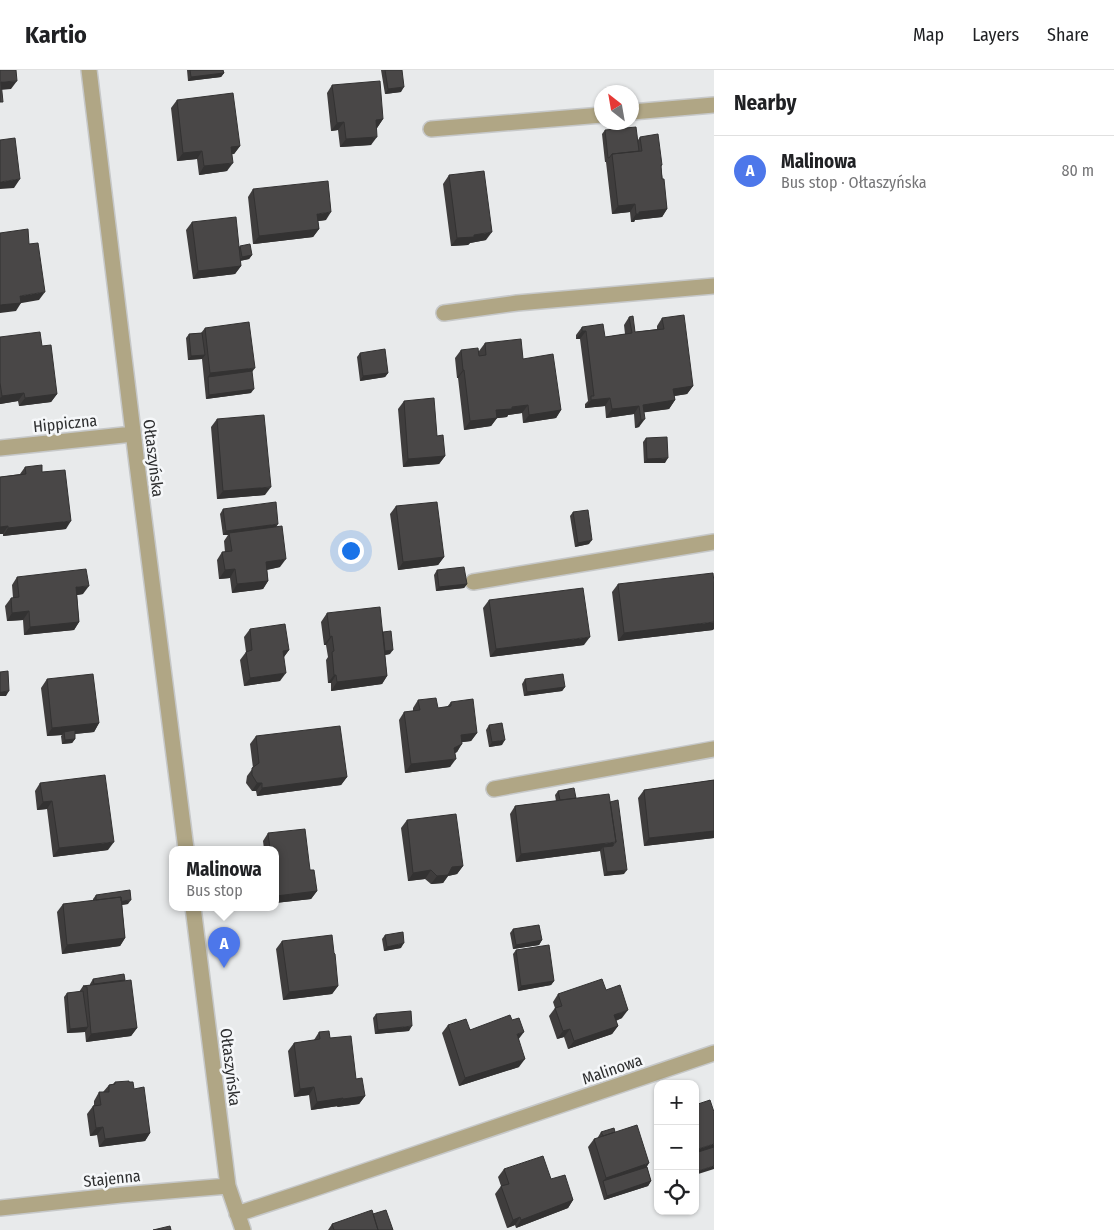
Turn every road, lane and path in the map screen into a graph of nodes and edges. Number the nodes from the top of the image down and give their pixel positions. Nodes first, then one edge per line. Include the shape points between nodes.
1 (89, 70) edge
2 (714, 105) edge
3 (639, 111) edge
4 (594, 116) edge
5 (431, 129) dead end
6 (714, 286) edge
7 (444, 313) dead end
8 (133, 434) junction
9 (0, 448) edge
10 (714, 542) edge
11 (473, 582) dead end
12 (714, 749) edge
13 (494, 789) dead end
14 (186, 846) edge
15 (194, 911) edge
16 (714, 1053) edge
17 (228, 1186) junction
18 (0, 1208) edge
19 (237, 1214) junction
20 (243, 1230) edge

1 - 8 street, Ołtaszyńska
2 - 3 street
4 - 5 street
6 - 7 street via 517,303
8 - 9 street, Hippiczna
8 - 14 street, Ołtaszyńska
10 - 11 street
12 - 13 street
15 - 17 street, Ołtaszyńska
16 - 19 street, Malinowa
17 - 18 street, Stajenna
17 - 19 street, Ołtaszyńska
19 - 20 street, Ołtaszyńska

